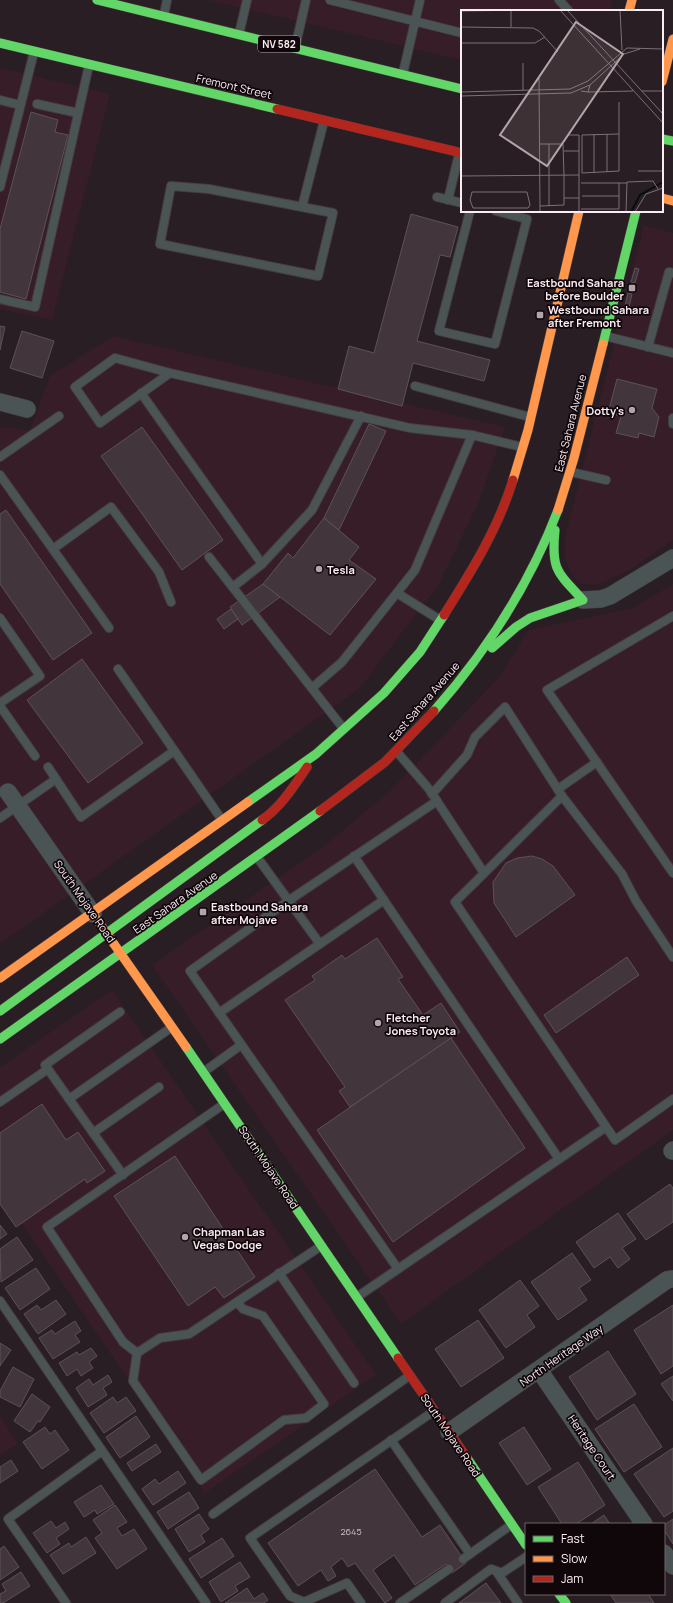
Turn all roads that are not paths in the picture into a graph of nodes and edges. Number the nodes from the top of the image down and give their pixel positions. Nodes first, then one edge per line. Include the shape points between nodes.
1 (97, 0) edge
2 (167, 0) edge
3 (247, 0) edge
4 (306, 0) edge
5 (330, 0) edge
6 (420, 0) edge
7 (559, 0) edge
8 (632, 0) edge
9 (568, 10) edge
10 (629, 10) edge
11 (164, 17) junction
12 (415, 20) junction
13 (461, 33) edge
14 (239, 34) junction
15 (673, 39) edge
16 (0, 43) edge
17 (295, 48) junction
18 (34, 51) junction
19 (670, 59) edge
20 (89, 64) junction
21 (403, 74) junction
22 (663, 79) edge
23 (461, 89) edge
24 (0, 100) edge
25 (37, 104) dead end
26 (20, 105) junction
27 (78, 113) junction
28 (325, 121) junction
29 (663, 139) edge
30 (673, 141) edge
31 (461, 153) edge
32 (0, 187) edge
33 (437, 197) dead end
34 (663, 198) edge
35 (448, 200) junction
36 (673, 201) edge
37 (461, 203) edge
38 (302, 207) junction
39 (470, 212) edge
40 (502, 212) edge
41 (579, 212) edge
42 (636, 212) edge
43 (673, 273) edge
44 (0, 299) edge
45 (605, 336) junction
46 (648, 347) junction
47 (673, 353) edge
48 (170, 373) junction
49 (415, 386) dead end
50 (142, 393) junction
51 (0, 402) edge
52 (27, 409) dead end
53 (59, 416) dead end
54 (361, 416) junction
55 (531, 417) junction
56 (673, 418) edge
57 (673, 424) edge
58 (472, 435) junction
59 (523, 447) junction
60 (0, 457) edge
61 (571, 471) junction
62 (0, 475) edge
63 (606, 480) dead end
64 (557, 515) junction
65 (53, 549) junction
66 (209, 557) dead end
67 (673, 558) edge
68 (262, 564) junction
69 (233, 587) junction
70 (397, 593) junction
71 (583, 600) junction
72 (172, 602) dead end
73 (673, 616) edge
74 (0, 618) edge
75 (441, 621) junction
76 (109, 628) dead end
77 (118, 670) dead end
78 (467, 670) junction
79 (312, 688) junction
80 (0, 704) edge
81 (344, 730) junction
82 (174, 750) junction
83 (396, 751) junction
84 (316, 754) junction
85 (35, 756) dead end
86 (597, 762) junction
87 (48, 767) dead end
88 (56, 779) junction
89 (560, 792) junction
90 (9, 795) edge
91 (434, 797) junction
92 (0, 818) edge
93 (222, 821) junction
94 (354, 856) junction
95 (258, 857) junction
96 (484, 873) junction
97 (673, 873) edge
98 (384, 900) junction
99 (288, 901) junction
100 (93, 914) junction
101 (107, 932) junction
102 (320, 944) junction
103 (122, 954) junction
104 (673, 957) edge
105 (0, 978) edge
106 (0, 1010) edge
107 (120, 1012) dead end
108 (219, 1013) junction
109 (172, 1026) junction
110 (0, 1039) edge
111 (241, 1044) junction
112 (48, 1069) junction
113 (204, 1072) junction
114 (159, 1087) dead end
115 (69, 1099) junction
116 (673, 1099) edge
117 (0, 1102) edge
118 (225, 1104) junction
119 (606, 1126) junction
120 (93, 1133) junction
121 (559, 1158) junction
122 (123, 1175) junction
123 (322, 1245) junction
124 (398, 1269) junction
125 (279, 1273) junction
126 (673, 1279) edge
127 (357, 1297) junction
128 (0, 1301) edge
129 (237, 1302) junction
130 (137, 1353) junction
131 (539, 1370) junction
132 (410, 1376) junction
133 (354, 1383) dead end
134 (434, 1410) junction
135 (449, 1432) junction
136 (391, 1440) junction
137 (102, 1451) junction
138 (214, 1514) dead end
139 (643, 1523) edge
140 (512, 1524) junction
141 (525, 1544) edge
142 (665, 1554) edge
143 (525, 1558) edge
144 (673, 1566) edge
145 (449, 1569) dead end
146 (496, 1571) junction
147 (560, 1595) edge
148 (305, 1602) edge
149 (66, 1603) edge
150 (206, 1603) edge
151 (361, 1603) edge
152 (400, 1603) edge
153 (445, 1603) edge
154 (518, 1603) edge
155 (566, 1603) edge

1 - 11 main road, NV 582
2 - 11 lane
3 - 14 lane
4 - 17 lane
5 - 12 lane
6 - 12 lane
7 - 9 lane
8 - 10 main road
11 - 14 main road, NV 582
12 - 13 lane
12 - 21 lane
14 - 17 main road, NV 582
15 - 19 main road
16 - 18 main road, Fremont Street
17 - 21 main road, NV 582
18 - 20 main road, Fremont Street
18 - 26 lane
19 - 22 main road
20 - 27 lane
20 - 28 main road, Fremont Street
21 - 23 main road, NV 582
24 - 26 lane
25 - 27 lane
26 - 32 lane
27 - 44 lane via 35,307
28 - 31 main road, Fremont Street
28 - 38 lane
29 - 30 main road
31 - 35 lane
33 - 35 lane
34 - 36 main road
35 - 37 lane
38 - 38 lane via 209,189 171,186 160,244 318,276 333,213
39 - 40 lane via 439,332 495,344 527,218
41 - 55 main road
42 - 45 main road, East Sahara Avenue
43 - 46 lane via 669,272
45 - 46 lane
45 - 61 main road, East Sahara Avenue
46 - 47 lane
48 - 50 lane
48 - 50 lane via 115,358 75,387 100,423
48 - 54 lane
49 - 55 lane
50 - 68 lane
51 - 52 street
53 - 60 lane
54 - 58 lane via 422,430
54 - 68 lane via 312,510
55 - 59 main road
56 - 57 lane
58 - 59 lane
58 - 70 lane via 415,570
59 - 75 main road via 508,496 482,552
61 - 63 lane
61 - 64 main road, East Sahara Avenue
62 - 65 lane
64 - 71 main road via 554,566 562,580
64 - 78 main road, East Sahara Avenue via 521,587 497,628
65 - 72 lane via 111,507 159,572
65 - 76 lane
66 - 69 lane
67 - 71 street via 610,596
68 - 69 lane
69 - 79 lane
70 - 75 lane
70 - 79 lane via 342,662
71 - 78 main road via 546,611 522,622
73 - 86 lane via 547,690
74 - 80 lane via 40,676
75 - 81 main road via 420,652 384,693
77 - 82 lane
78 - 83 main road, East Sahara Avenue via 422,725
79 - 81 lane
80 - 85 lane
81 - 84 main road
82 - 88 lane via 81,817
82 - 93 lane
83 - 91 lane
83 - 95 main road, East Sahara Avenue via 346,793
84 - 93 main road
84 - 101 main road via 271,814
86 - 89 lane
86 - 97 lane
87 - 88 lane
88 - 90 lane
89 - 91 lane via 505,707 475,737 467,755
89 - 96 lane
89 - 104 lane via 622,874 636,901
90 - 92 lane
90 - 100 street, South Mojave Road
91 - 94 lane
91 - 96 lane
93 - 100 main road
94 - 98 lane
94 - 99 lane
95 - 99 lane
95 - 103 main road, East Sahara Avenue
96 - 119 lane via 455,902
98 - 102 lane
98 - 121 lane
99 - 102 lane
99 - 108 lane via 190,971
100 - 101 main road, South Mojave Road
100 - 105 main road
101 - 103 main road, South Mojave Road
101 - 106 main road
102 - 108 lane
103 - 109 main road, South Mojave Road
103 - 110 main road, East Sahara Avenue
107 - 112 lane via 45,1065
108 - 111 lane
109 - 113 main road, South Mojave Road
109 - 115 lane
111 - 113 lane
111 - 124 lane
112 - 115 lane
112 - 117 lane
113 - 118 main road, South Mojave Road
114 - 120 lane
115 - 120 lane
116 - 119 lane via 615,1140
118 - 122 lane
118 - 123 main road, South Mojave Road
119 - 121 lane
120 - 122 lane
121 - 124 lane
122 - 130 lane via 47,1227 123,1342
123 - 125 lane
123 - 127 main road, South Mojave Road
124 - 127 lane
125 - 129 lane
125 - 133 lane
126 - 131 street, North Heritage Way via 667,1280
127 - 132 main road, South Mojave Road
128 - 137 lane
129 - 130 lane via 189,1334 160,1338
129 - 130 lane via 243,1309 263,1316 324,1404 306,1418 284,1420 201,1480 133,1381
131 - 135 street, North Heritage Way
131 - 139 street, Heritage Court
132 - 134 main road, South Mojave Road
132 - 138 lane
134 - 135 main road, South Mojave Road
134 - 136 lane
135 - 140 main road, South Mojave Road
136 - 140 lane via 466,1557
136 - 148 lane via 250,1538 290,1596
137 - 149 lane via 8,1519
137 - 150 lane
140 - 141 main road, South Mojave Road
142 - 144 street
143 - 146 lane via 502,1573
145 - 152 lane
146 - 153 lane via 491,1569
146 - 154 lane
147 - 155 main road
148 - 151 lane via 347,1583

